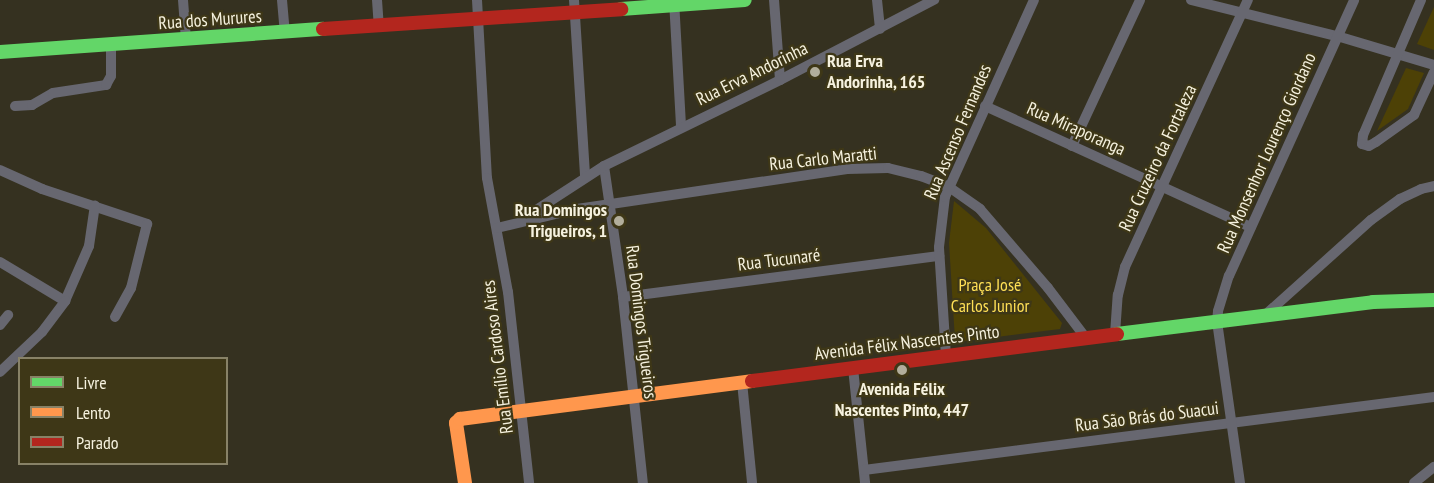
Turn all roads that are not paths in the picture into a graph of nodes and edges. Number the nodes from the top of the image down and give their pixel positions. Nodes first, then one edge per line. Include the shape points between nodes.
1 (183, 0) edge
2 (282, 0) edge
3 (377, 0) edge
4 (477, 0) edge
5 (745, 0) edge
6 (774, 0) edge
7 (877, 0) edge
8 (934, 0) edge
9 (1034, 0) edge
10 (1140, 0) edge
11 (1191, 0) edge
12 (1248, 0) edge
13 (1354, 0) edge
14 (1421, 0) edge
15 (674, 2) edge
16 (575, 6) edge
17 (1242, 13) junction
18 (478, 19) junction
19 (379, 26) junction
20 (880, 29) junction
21 (285, 33) junction
22 (1337, 36) junction
23 (186, 40) junction
24 (111, 45) junction
25 (0, 52) edge
26 (1399, 53) junction
27 (1434, 65) edge
28 (1434, 72) edge
29 (780, 80) junction
30 (15, 106) dead end
31 (985, 106) junction
32 (681, 127) junction
33 (1072, 146) junction
34 (604, 166) junction
35 (0, 170) edge
36 (585, 177) junction
37 (1434, 186) edge
38 (949, 187) junction
39 (1163, 187) junction
40 (95, 205) junction
41 (609, 205) junction
42 (519, 222) junction
43 (1251, 227) junction
44 (497, 228) junction
45 (939, 256) junction
46 (0, 262) edge
47 (623, 297) junction
48 (1433, 300) edge
49 (65, 301) junction
50 (8, 315) dead end
51 (1264, 316) junction
52 (115, 317) dead end
53 (1217, 321) junction
54 (0, 325) edge
55 (1115, 334) junction
56 (1086, 338) junction
57 (946, 356) junction
58 (853, 368) junction
59 (0, 372) edge
60 (742, 382) junction
61 (634, 396) junction
62 (1434, 397) edge
63 (522, 410) junction
64 (1231, 422) junction
65 (1434, 467) edge
66 (864, 470) junction
67 (465, 483) edge
68 (529, 483) edge
69 (643, 483) edge
70 (752, 483) edge
71 (865, 483) edge
72 (1240, 483) edge
73 (1414, 483) edge

1 - 23 street
2 - 21 street
3 - 19 street
4 - 18 street, Rua Emílio Cardoso Aires
5 - 15 street, Rua dos Murures
6 - 29 street
7 - 20 street
8 - 20 street, Rua Erva Andorinha
9 - 31 street, Rua Ascenso Fernandes
10 - 33 street
11 - 17 street
12 - 17 street, Rua Cruzeiro da Fortaleza
13 - 22 street, Rua Monsenhor Lourenço Giordano
14 - 26 street
15 - 16 street, Rua dos Murures
15 - 32 street
16 - 18 street, Rua dos Murures
16 - 36 street
17 - 22 street
17 - 39 street, Rua Cruzeiro da Fortaleza
18 - 19 street, Rua dos Murures
18 - 44 street, Rua Emílio Cardoso Aires via 483,142
19 - 21 street, Rua dos Murures
20 - 29 street, Rua Erva Andorinha
21 - 23 street, Rua dos Murures
22 - 26 street
22 - 43 street, Rua Monsenhor Lourenço Giordano
23 - 24 street, Rua dos Murures
24 - 25 street, Rua dos Murures
24 - 30 street via 111,75 106,86 53,93 32,105
26 - 27 street
26 - 28 street via 1363,135 1364,146 1414,115
29 - 32 street, Rua Erva Andorinha
31 - 33 street, Rua Miraporanga
31 - 38 street, Rua Ascenso Fernandes
32 - 34 street, Rua Erva Andorinha
33 - 39 street, Rua Miraporanga
34 - 36 street, Rua Erva Andorinha
34 - 41 street, Rua Domingos Trigueiros
35 - 40 street via 42,189
36 - 42 street
37 - 51 street via 1400,199 1371,220
38 - 41 street, Rua Carlo Maratti via 921,176 870,167
38 - 45 street, Rua Ascenso Fernandes via 941,213
38 - 56 street, Rua Carlo Maratti via 980,209
39 - 43 street, Rua Miraporanga
39 - 55 street, Rua Cruzeiro da Fortaleza via 1125,267
40 - 49 street via 89,246
40 - 52 street via 147,224 131,288
41 - 42 street, Rua Carlo Maratti
41 - 47 street, Rua Domingos Trigueiros
42 - 44 street, Rua Carlo Maratti
43 - 53 street, Rua Monsenhor Lourenço Giordano via 1225,287
44 - 63 street, Rua Emílio Cardoso Aires
45 - 47 street, Rua Tucunaré
45 - 57 street, Rua Ascenso Fernandes
46 - 49 street
47 - 61 street, Rua Domingos Trigueiros
48 - 51 street, Avenida Félix Nascentes Pinto via 1373,302
49 - 59 street via 42,332
50 - 54 street
51 - 53 street, Avenida Félix Nascentes Pinto
53 - 55 street, Avenida Félix Nascentes Pinto
53 - 64 street
55 - 56 street, Avenida Félix Nascentes Pinto
56 - 57 street, Avenida Félix Nascentes Pinto
57 - 58 street, Avenida Félix Nascentes Pinto
58 - 60 street, Avenida Félix Nascentes Pinto
58 - 66 street
60 - 61 street, Avenida Félix Nascentes Pinto
60 - 70 street
61 - 63 street, Avenida Félix Nascentes Pinto
61 - 69 street, Rua Domingos Trigueiros
62 - 64 street, Rua São Brás do Suacui
63 - 67 street, Avenida Félix Nascentes Pinto via 460,419 456,423
63 - 68 street, Rua Emílio Cardoso Aires
64 - 66 street, Rua São Brás do Suacui
64 - 72 street
65 - 73 street
66 - 71 street

